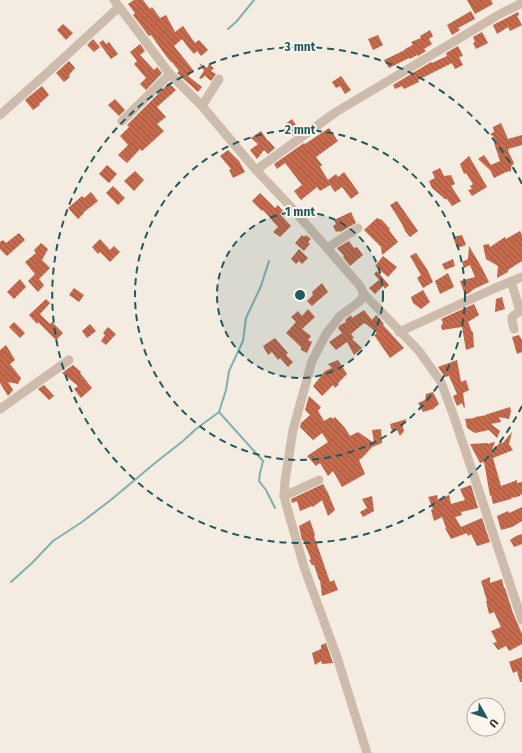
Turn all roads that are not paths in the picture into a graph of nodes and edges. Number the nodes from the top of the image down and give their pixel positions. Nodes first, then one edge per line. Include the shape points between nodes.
1 (116, 3) edge
2 (522, 3) edge
3 (170, 74) junction
4 (219, 79) dead end
5 (202, 106) junction
6 (0, 114) edge
7 (122, 121) dead end
8 (256, 170) junction
9 (358, 228) dead end
10 (327, 248) junction
11 (522, 277) edge
12 (511, 281) junction
13 (364, 294) junction
14 (514, 329) dead end
15 (399, 332) junction
16 (69, 360) dead end
17 (0, 409) edge
18 (319, 480) dead end
19 (284, 496) junction
20 (522, 620) edge
21 (367, 753) edge

1 - 3 street
1 - 6 street via 56,65
2 - 8 street via 336,112
3 - 5 street
3 - 7 street
4 - 5 street
5 - 8 street
8 - 10 street
9 - 10 street
10 - 13 street
11 - 12 street
12 - 14 street via 520,311 512,317
12 - 15 street
13 - 15 street
13 - 19 street via 360,301 340,316 326,334 312,361 293,430
15 - 20 street via 419,351 441,382
16 - 17 street
18 - 19 street
19 - 21 street via 304,567 337,657

